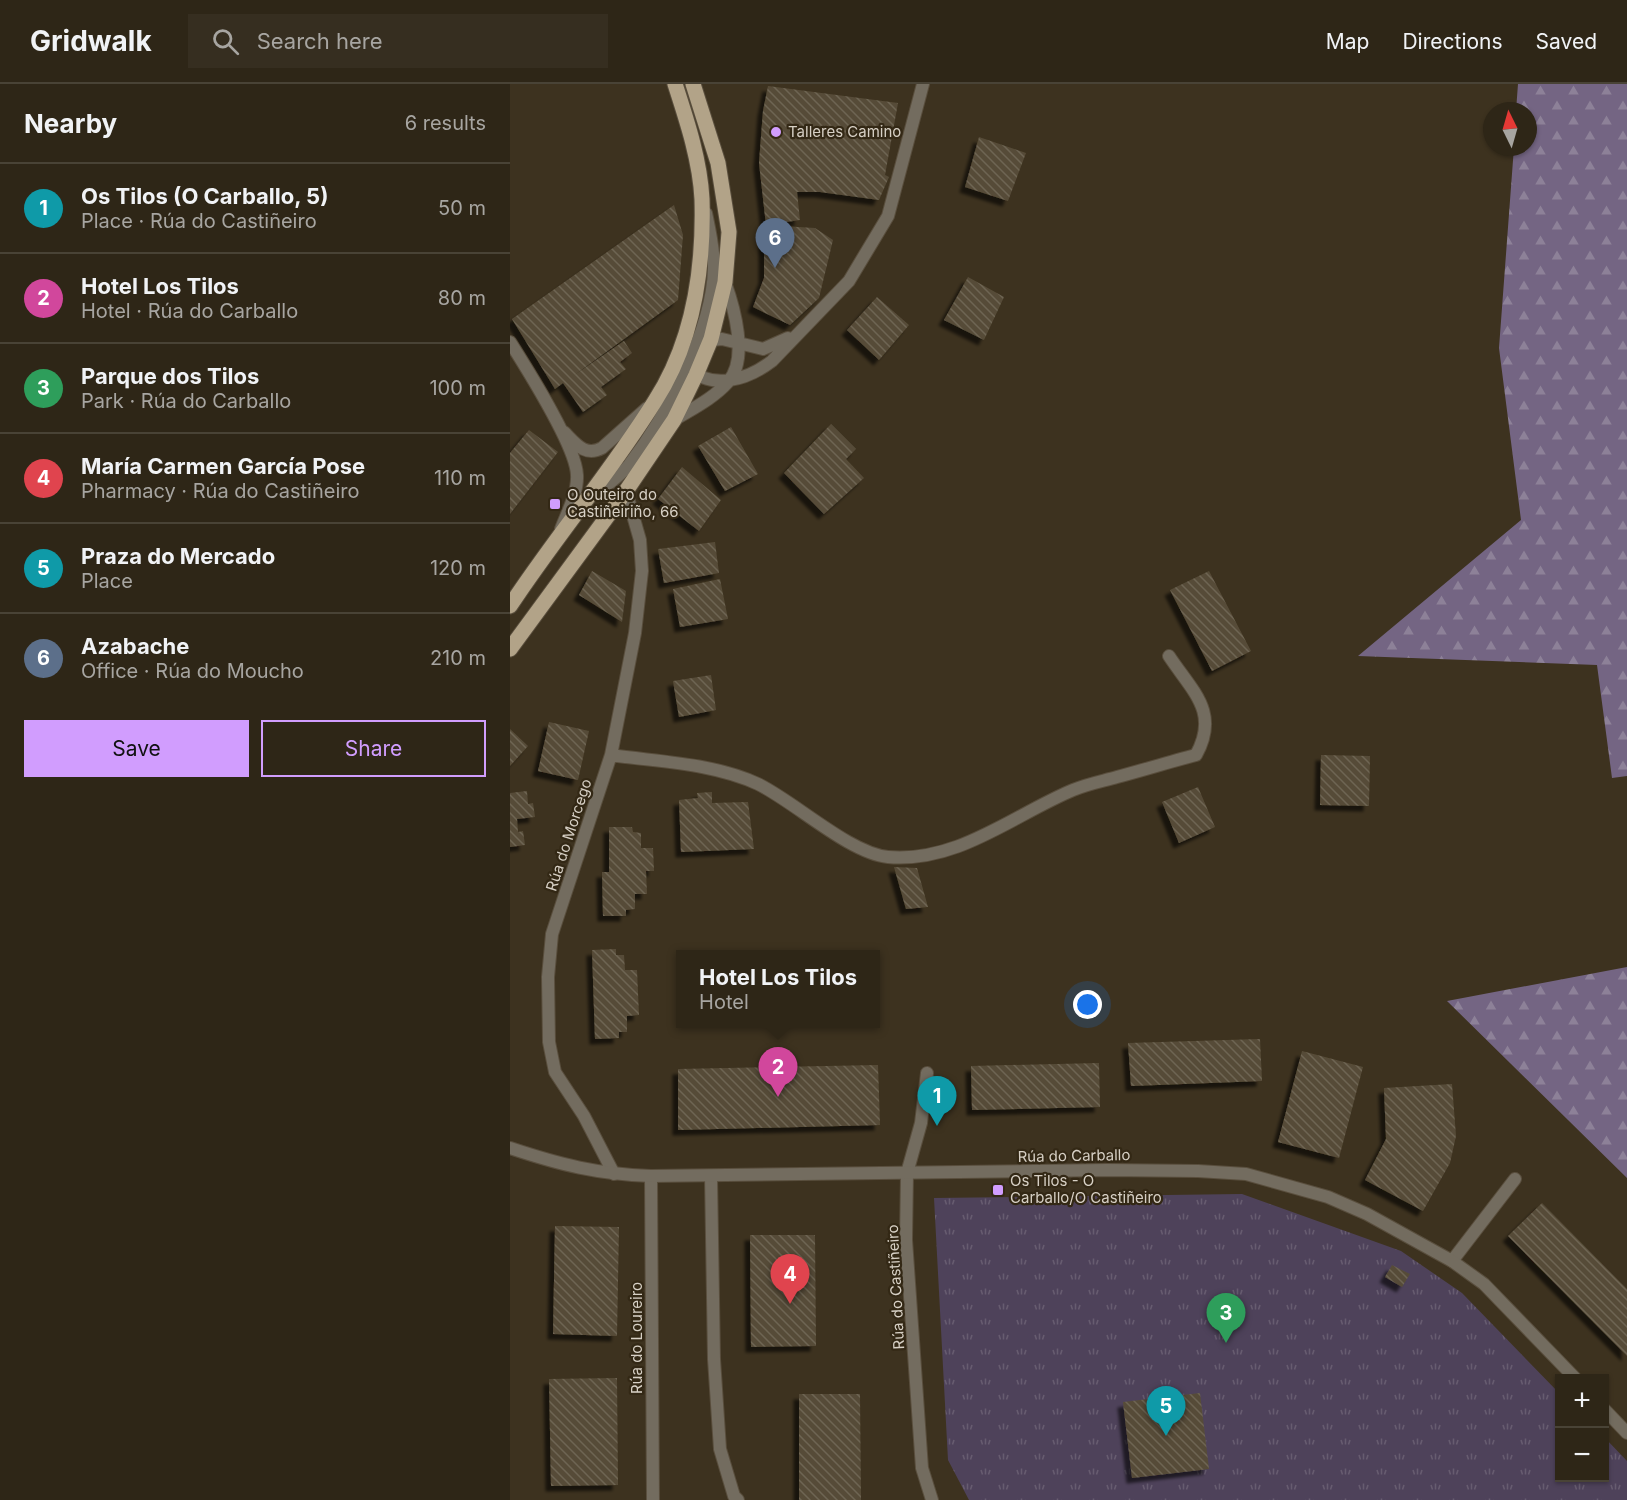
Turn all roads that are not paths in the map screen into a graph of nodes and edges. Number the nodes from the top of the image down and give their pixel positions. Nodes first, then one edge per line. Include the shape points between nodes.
1 (675, 84) edge
2 (693, 84) edge
3 (923, 84) edge
4 (702, 198) junction
5 (724, 282) junction
6 (800, 331) junction
7 (704, 340) junction
8 (510, 342) edge
9 (739, 343) junction
10 (692, 371) junction
11 (730, 381) junction
12 (657, 400) junction
13 (674, 420) junction
14 (559, 427) junction
15 (626, 491) junction
16 (581, 506) junction
17 (559, 534) junction
18 (516, 593) edge
19 (543, 603) junction
20 (510, 606) edge
21 (510, 635) edge
22 (510, 649) edge
23 (1169, 656) dead end
24 (611, 756) junction
25 (927, 1072) dead end
26 (510, 1148) edge
27 (907, 1173) junction
28 (614, 1174) junction
29 (651, 1176) junction
30 (711, 1176) junction
31 (1515, 1179) dead end
32 (1452, 1261) junction
33 (1571, 1374) edge
34 (1609, 1414) edge
35 (1627, 1433) edge
36 (653, 1500) edge
37 (738, 1500) edge
38 (932, 1500) edge

1 - 4 main road via 691,132
2 - 5 main road via 718,163 729,232
3 - 6 street via 888,216 849,281
4 - 7 street via 714,246
4 - 12 main road via 701,251 693,310
5 - 7 main road
5 - 9 street via 733,304
6 - 9 street via 764,349
6 - 11 street via 760,370
7 - 9 street
7 - 10 main road
8 - 14 street
9 - 11 street
10 - 11 street via 716,382
10 - 13 main road
10 - 16 street via 629,465
11 - 13 street
12 - 14 street via 596,451 581,449
12 - 16 main road
13 - 15 main road
14 - 17 street via 577,475
15 - 19 main road
15 - 24 street, Rúa do Morcego via 640,540 642,571
16 - 17 main road
17 - 18 main road
18 - 20 main road
19 - 21 street
19 - 22 main road
23 - 24 street via 1206,716 1203,743 1196,755 1076,789 967,844 924,855 875,855 771,791 723,772
24 - 28 street, Rúa do Morcego via 552,934 548,977 549,1042 555,1072 584,1116
25 - 27 street, Rúa do Castiñeiro via 921,1123
26 - 28 street, Rúa do Carballo via 583,1170
27 - 30 street, Rúa do Carballo
27 - 32 street, Rúa do Carballo via 1130,1170 1246,1174 1337,1201
27 - 38 street, Rúa do Castiñeiro via 906,1240 922,1468
28 - 29 street, Rúa do Carballo
29 - 30 street, Rúa do Carballo
29 - 36 street, Rúa do Loureiro
30 - 37 street via 714,1359 720,1449
31 - 32 street
32 - 33 street, Rúa do Carballo via 1484,1284
34 - 35 street

